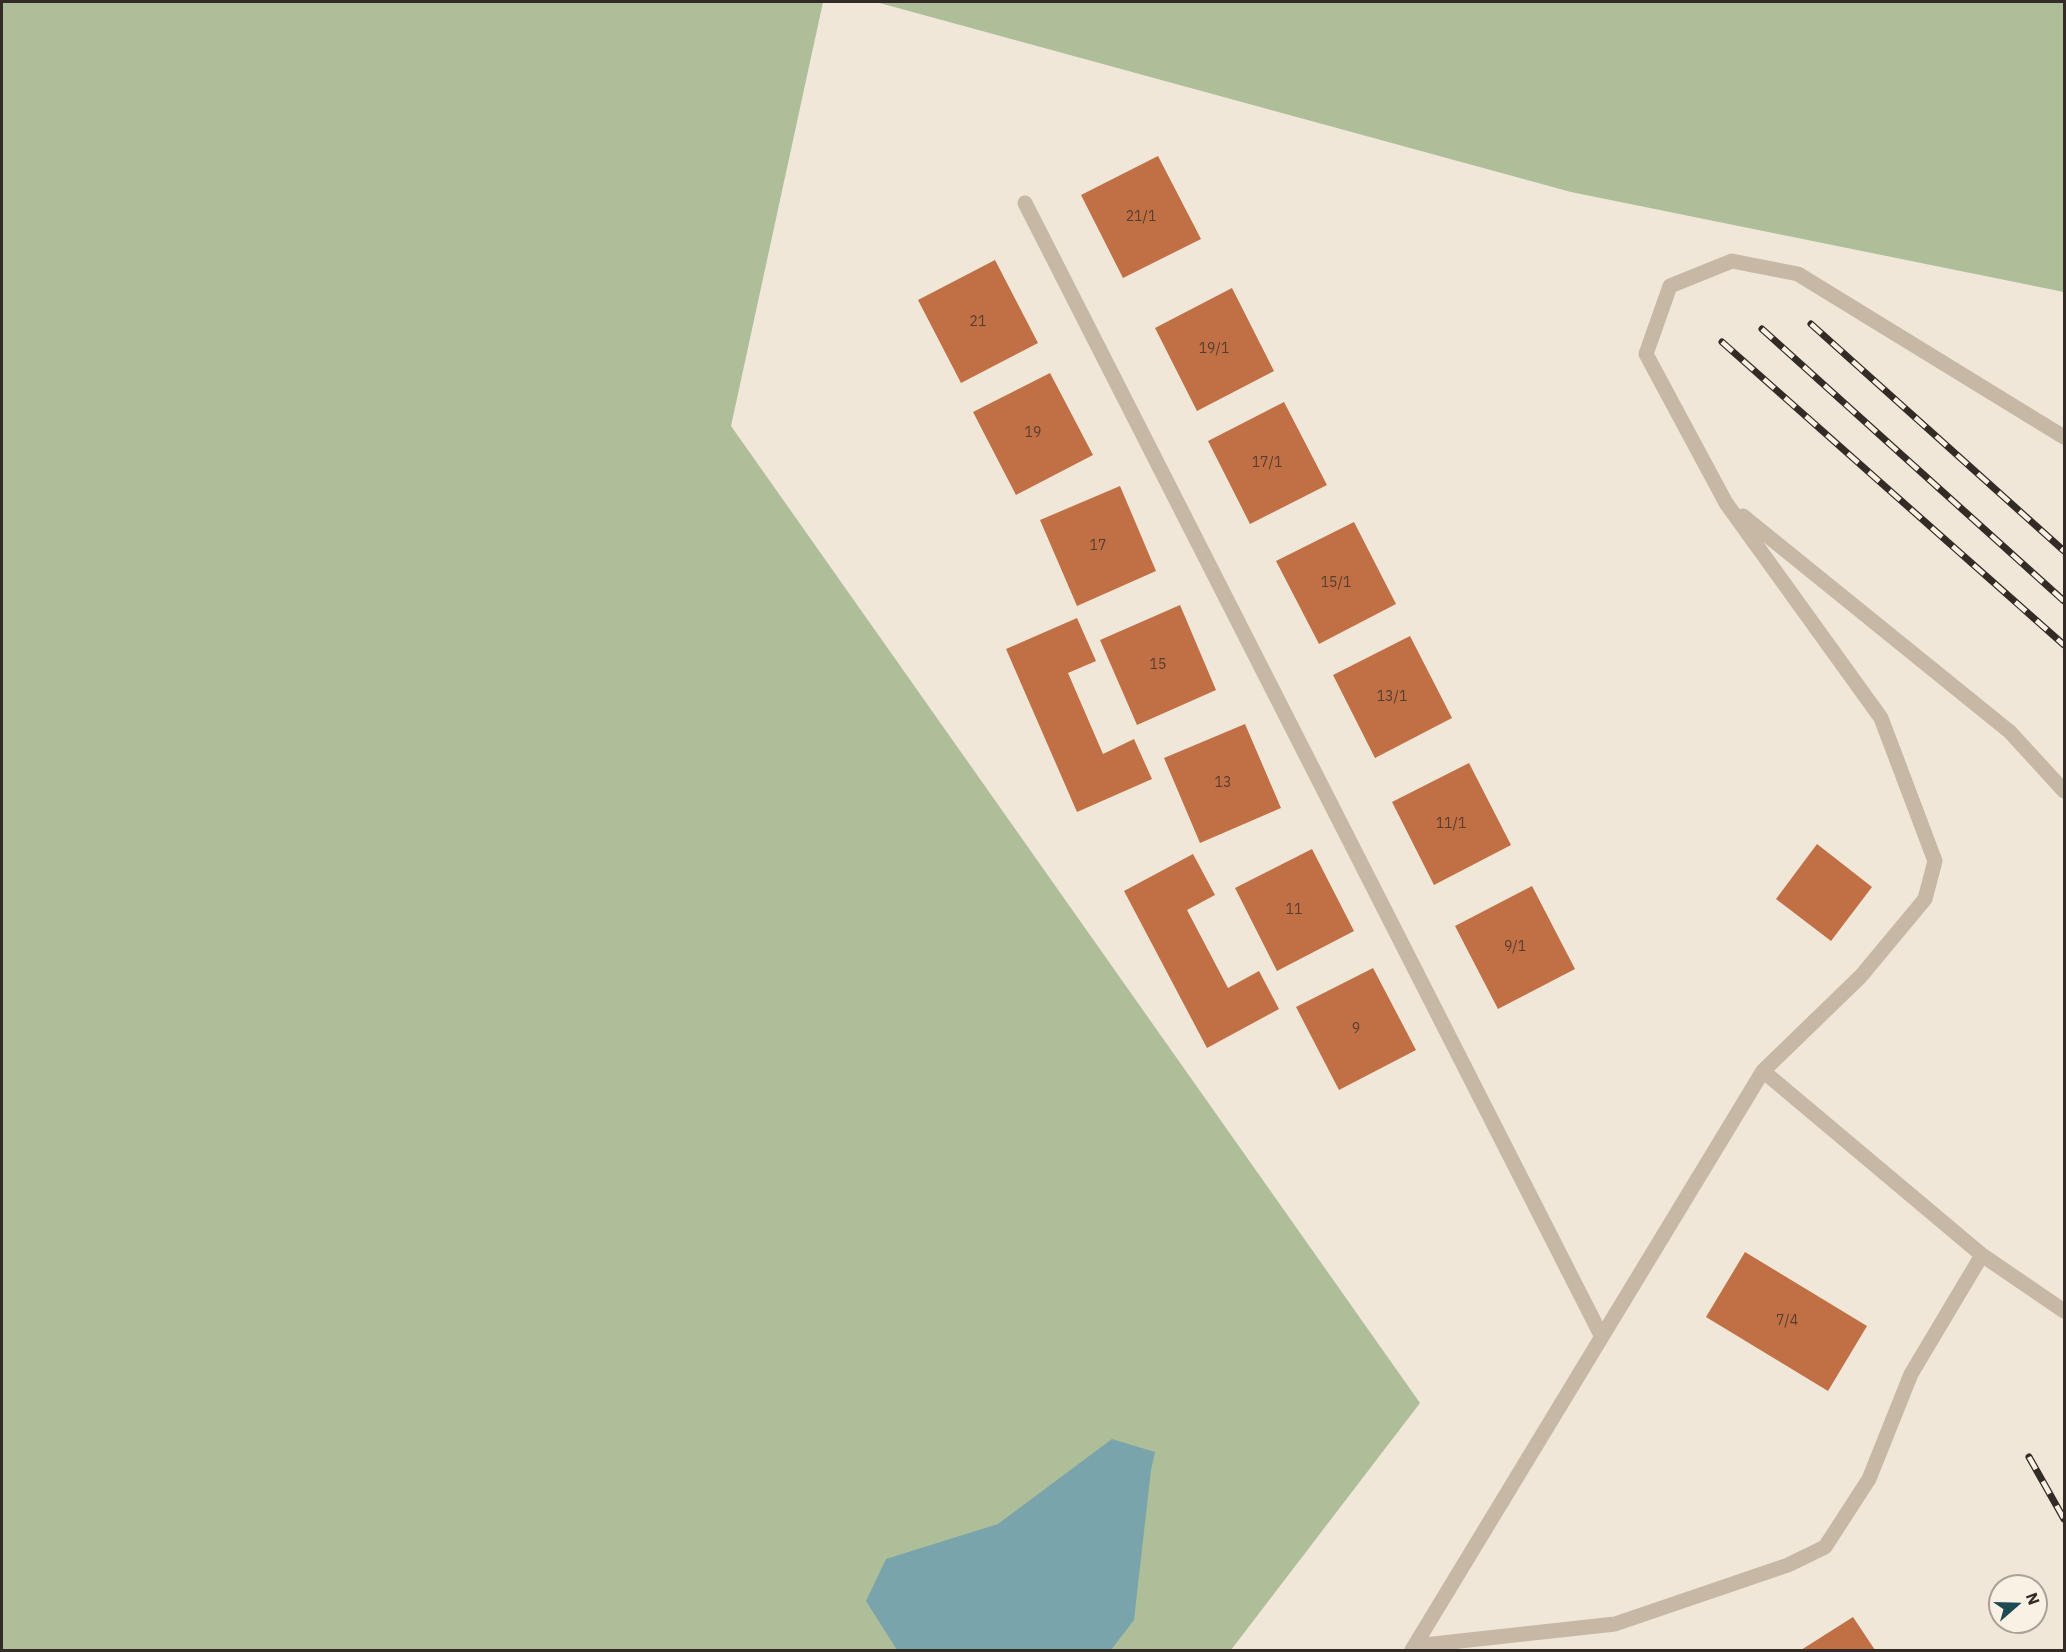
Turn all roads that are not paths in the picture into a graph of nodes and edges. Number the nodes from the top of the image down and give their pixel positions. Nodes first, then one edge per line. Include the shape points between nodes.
1 (1025, 203) dead end
2 (2064, 436) edge
3 (1726, 503) junction
4 (2064, 791) edge
5 (1763, 1071) junction
6 (1982, 1255) junction
7 (2064, 1311) edge
8 (1602, 1337) junction
9 (1414, 1648) edge

1 - 8 street
2 - 3 street via 1798,274 1732,261 1670,286 1646,354
3 - 4 street via 2010,732
3 - 5 street via 1881,718 1935,861 1925,899 1861,976
5 - 6 street
5 - 8 street
6 - 7 street
6 - 9 street via 1911,1374 1869,1479 1825,1547 1788,1565 1615,1623
8 - 9 street

